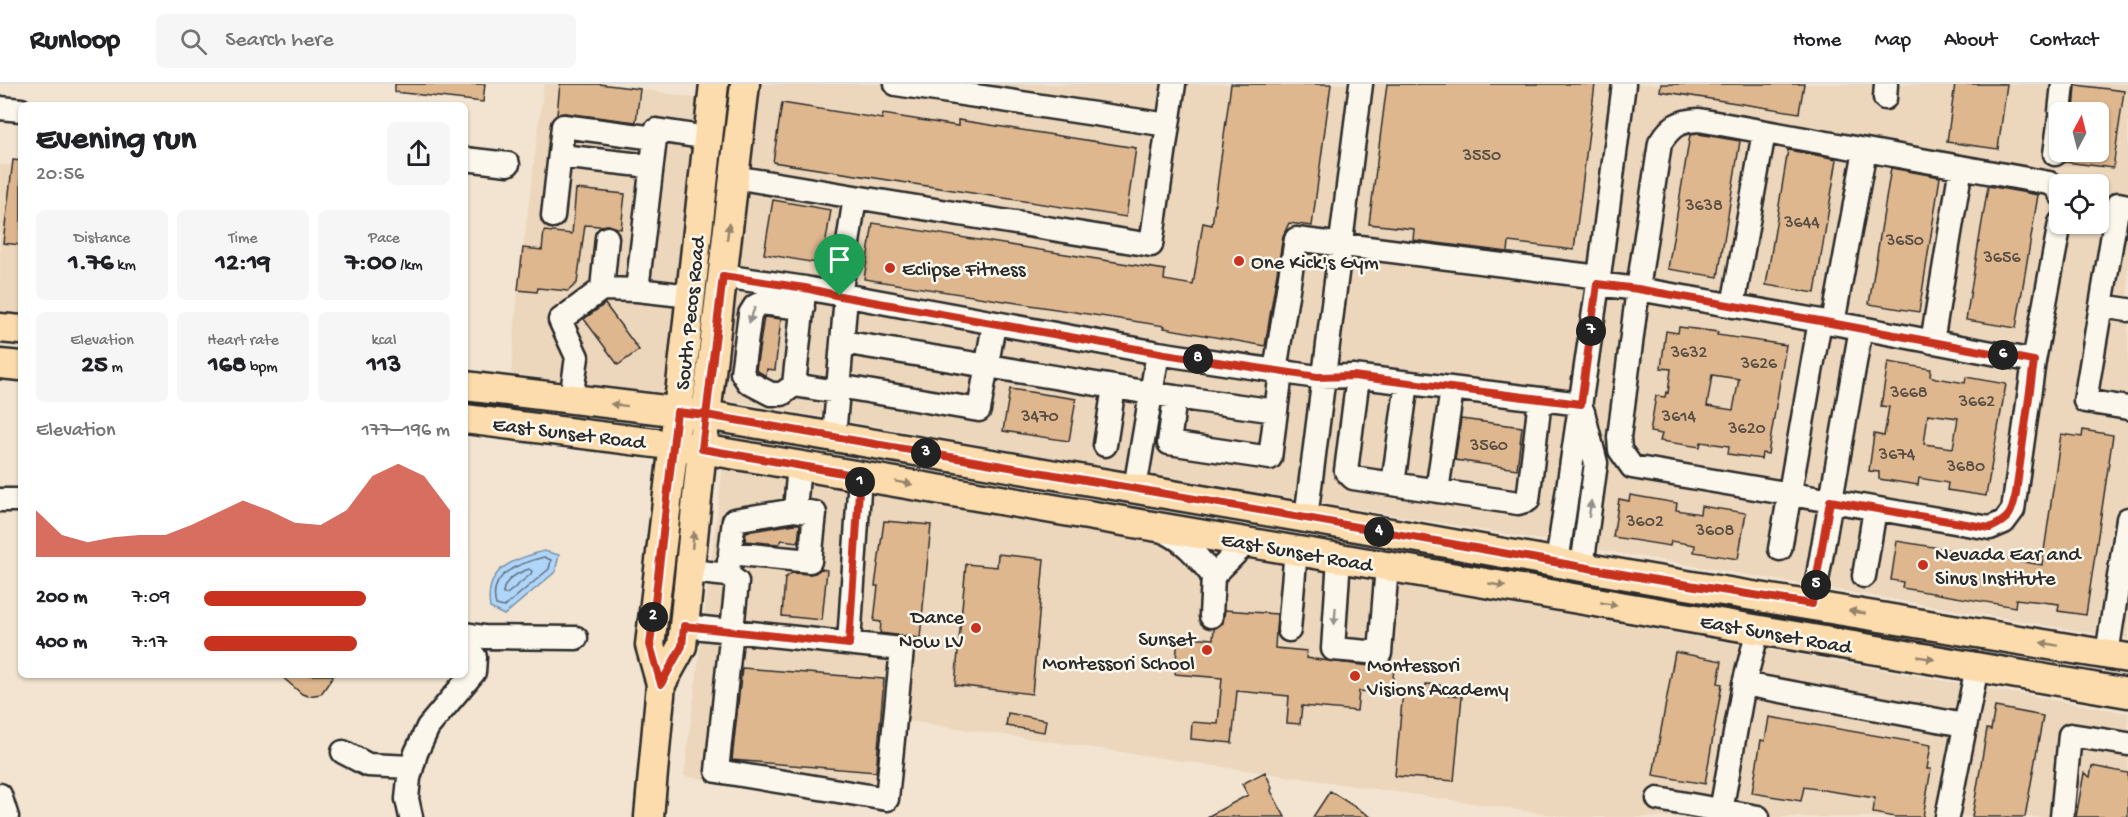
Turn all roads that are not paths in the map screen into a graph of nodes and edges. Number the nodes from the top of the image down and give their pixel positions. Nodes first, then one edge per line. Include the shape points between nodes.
1 (714, 84) edge
2 (745, 84) edge
3 (896, 84) edge
4 (1174, 84) edge
5 (1361, 84) edge
6 (1624, 84) edge
7 (2063, 84) edge
8 (2061, 102) edge
9 (0, 108) edge
10 (18, 110) edge
11 (1168, 125) junction
12 (1764, 132) junction
13 (655, 138) junction
14 (708, 138) junction
15 (1865, 150) junction
16 (560, 156) junction
17 (468, 159) edge
18 (508, 164) dead end
19 (650, 166) junction
20 (1961, 167) junction
21 (734, 177) junction
22 (2049, 183) edge
23 (855, 197) junction
24 (2128, 206) edge
25 (553, 216) dead end
26 (2058, 234) edge
27 (607, 238) dead end
28 (1341, 244) junction
29 (2118, 261) edge
30 (723, 276) junction
31 (1598, 281) junction
32 (602, 289) junction
33 (1638, 289) junction
34 (637, 290) junction
35 (691, 296) junction
36 (843, 296) junction
37 (804, 298) junction
38 (1733, 306) junction
39 (2101, 306) junction
40 (2128, 310) edge
41 (1827, 322) junction
42 (994, 324) junction
43 (0, 328) edge
44 (1861, 328) junction
45 (18, 330) edge
46 (842, 342) junction
47 (1932, 342) junction
48 (18, 352) edge
49 (0, 353) edge
50 (1158, 353) junction
51 (2034, 361) junction
52 (0, 363) edge
53 (18, 366) edge
54 (987, 366) junction
55 (1278, 371) junction
56 (1324, 377) junction
57 (1358, 377) junction
58 (1407, 383) junction
59 (794, 385) junction
60 (468, 386) edge
61 (1114, 387) junction
62 (1452, 388) junction
63 (837, 389) junction
64 (1151, 393) junction
65 (1175, 397) junction
66 (572, 399) junction
67 (1540, 400) junction
68 (1581, 404) junction
69 (2128, 408) edge
70 (1276, 411) junction
71 (677, 412) junction
72 (706, 415) junction
73 (468, 419) edge
74 (834, 437) junction
75 (674, 445) junction
76 (1105, 445) dead end
77 (702, 449) junction
78 (799, 465) junction
79 (860, 476) junction
80 (1393, 484) junction
81 (1135, 488) junction
82 (1437, 491) junction
83 (1790, 494) junction
84 (995, 499) junction
85 (0, 500) edge
86 (18, 500) edge
87 (1830, 501) junction
88 (1253, 508) junction
89 (1875, 509) junction
90 (795, 510) junction
91 (1306, 518) junction
92 (2128, 519) edge
93 (1148, 525) junction
94 (1247, 542) junction
95 (1780, 549) dead end
96 (1296, 550) junction
97 (1339, 558) junction
98 (729, 564) junction
99 (1569, 565) junction
100 (1387, 566) junction
101 (690, 571) junction
102 (1213, 576) junction
103 (1864, 576) dead end
104 (1565, 596) junction
105 (1812, 604) junction
106 (1210, 616) dead end
107 (684, 626) junction
108 (1289, 630) dead end
109 (1758, 630) junction
110 (730, 631) junction
111 (468, 634) edge
112 (576, 638) dead end
113 (849, 644) junction
114 (468, 649) edge
115 (2118, 656) edge
116 (1977, 667) junction
117 (661, 684) junction
118 (1743, 684) junction
119 (2115, 690) edge
120 (1964, 725) junction
121 (2128, 744) edge
122 (343, 752) dead end
123 (412, 767) junction
124 (0, 795) edge
125 (1658, 799) dead end
126 (1721, 811) junction
127 (7, 817) edge
128 (411, 817) edge
129 (649, 817) edge
130 (1758, 817) edge
131 (1947, 817) edge
132 (2062, 817) edge

1 - 14 main road, South Pecos Road
2 - 21 main road, South Pecos Road
3 - 11 street
4 - 11 street
5 - 28 street
6 - 31 street
7 - 8 street
9 - 10 street
11 - 23 street via 1151,245
12 - 15 street
12 - 33 street via 1699,120 1685,120 1669,129 1660,144
12 - 38 street
13 - 14 street via 656,130
13 - 16 street via 563,126
13 - 19 street
14 - 35 main road, South Pecos Road
15 - 20 street
15 - 41 street
16 - 19 street
16 - 25 street
17 - 18 street
19 - 34 street
20 - 22 street
20 - 47 street
21 - 23 street
30 -> 21 main road, South Pecos Road
23 - 36 street
24 - 29 street via 2118,204
26 - 51 street
27 - 32 street
28 - 31 street
28 - 55 street via 1296,239
28 - 56 street
29 - 39 street
30 - 37 street
30 - 72 main road, South Pecos Road
31 - 33 street
31 - 68 street
32 - 34 street
32 - 66 street via 561,320 577,357
33 - 38 street
33 - 83 street via 1619,437 1620,450 1632,467
34 - 35 street
35 - 71 main road, South Pecos Road
36 - 37 street
36 - 42 street
36 - 46 street
37 - 59 street
37 -> 59 street via 755,306 750,314 742,373 748,382 771,394 782,394
38 - 41 street
39 - 40 street
39 - 69 street via 2085,401
41 - 44 street
41 - 83 street
42 - 50 street
42 - 54 street
43 - 45 main road
44 - 47 street
44 - 87 street
46 - 54 street
46 - 63 street
47 - 51 street
48 - 49 main road
50 - 55 street
50 - 64 street
51 - 89 street via 2013,510 2004,522 1990,528
52 - 53 main road
54 - 61 street
54 - 63 street via 979,410
55 - 56 street
55 - 70 street
56 - 57 street
56 - 91 street
57 - 58 street
57 - 80 street via 1346,471 1353,478
58 - 62 street
58 - 80 street
59 - 63 street
60 - 66 main road, East Sunset Road
61 - 64 street
61 - 76 street
62 - 67 street
62 - 82 street
63 - 74 street
64 - 65 street
64 - 81 street
65 - 70 street
65 - 70 street via 1169,443 1270,458
71 -> 66 main road, East Sunset Road
67 - 68 street
67 - 82 street via 1528,500 1518,503
68 - 99 street
71 - 72 main road, East Sunset Road
71 - 75 main road, South Pecos Road
72 - 74 main road, East Sunset Road
72 - 77 main road, South Pecos Road
73 - 75 main road, East Sunset Road
74 - 81 main road, East Sunset Road
75 - 77 main road, East Sunset Road
75 - 117 main road, South Pecos Road via 650,645
77 - 78 main road, East Sunset Road
101 -> 77 main road, South Pecos Road
78 - 79 main road, East Sunset Road
78 - 90 street
79 -> 84 main road, East Sunset Road
79 - 113 street
80 - 82 street
81 - 84 main road via 1131,495 1097,500 1020,490 1003,492
81 - 88 main road, East Sunset Road
83 - 87 street
83 - 95 street
84 - 93 main road, East Sunset Road
85 - 86 street
87 - 89 street
87 - 105 street
88 - 91 main road, East Sunset Road
88 - 93 main road via 1234,515 1153,510
89 - 103 street
90 - 98 street via 734,520
90 - 98 street via 815,513 810,561
91 - 99 main road, East Sunset Road
92 - 115 street
93 - 94 main road, East Sunset Road
93 - 102 street via 1192,549
94 - 96 main road, East Sunset Road
94 - 102 street
96 - 97 main road, East Sunset Road
96 - 108 street
97 - 100 main road, East Sunset Road
97 -> 100 street via 1333,649 1380,653
98 - 101 street
98 - 110 street via 736,582
99 - 104 main road
99 - 105 main road, East Sunset Road
100 -> 104 main road, East Sunset Road
101 - 107 main road, South Pecos Road
102 - 106 street
104 -> 109 main road, East Sunset Road
115 -> 105 main road, East Sunset Road
107 - 110 street
107 - 117 main road, South Pecos Road via 682,646
109 -> 116 main road, East Sunset Road
109 - 118 street
110 - 113 street
110 - 113 street via 717,771 887,799 902,649
111 - 112 street
114 - 123 street via 475,657 474,672 428,727
115 - 119 main road
116 - 119 main road, East Sunset Road
116 - 120 street
117 - 129 main road, South Pecos Road
118 - 120 street
118 - 126 street
120 - 131 street
121 - 132 street via 2070,735
122 - 123 street via 368,765
123 - 128 street via 407,799
124 - 127 street
125 - 126 street
126 - 130 street

